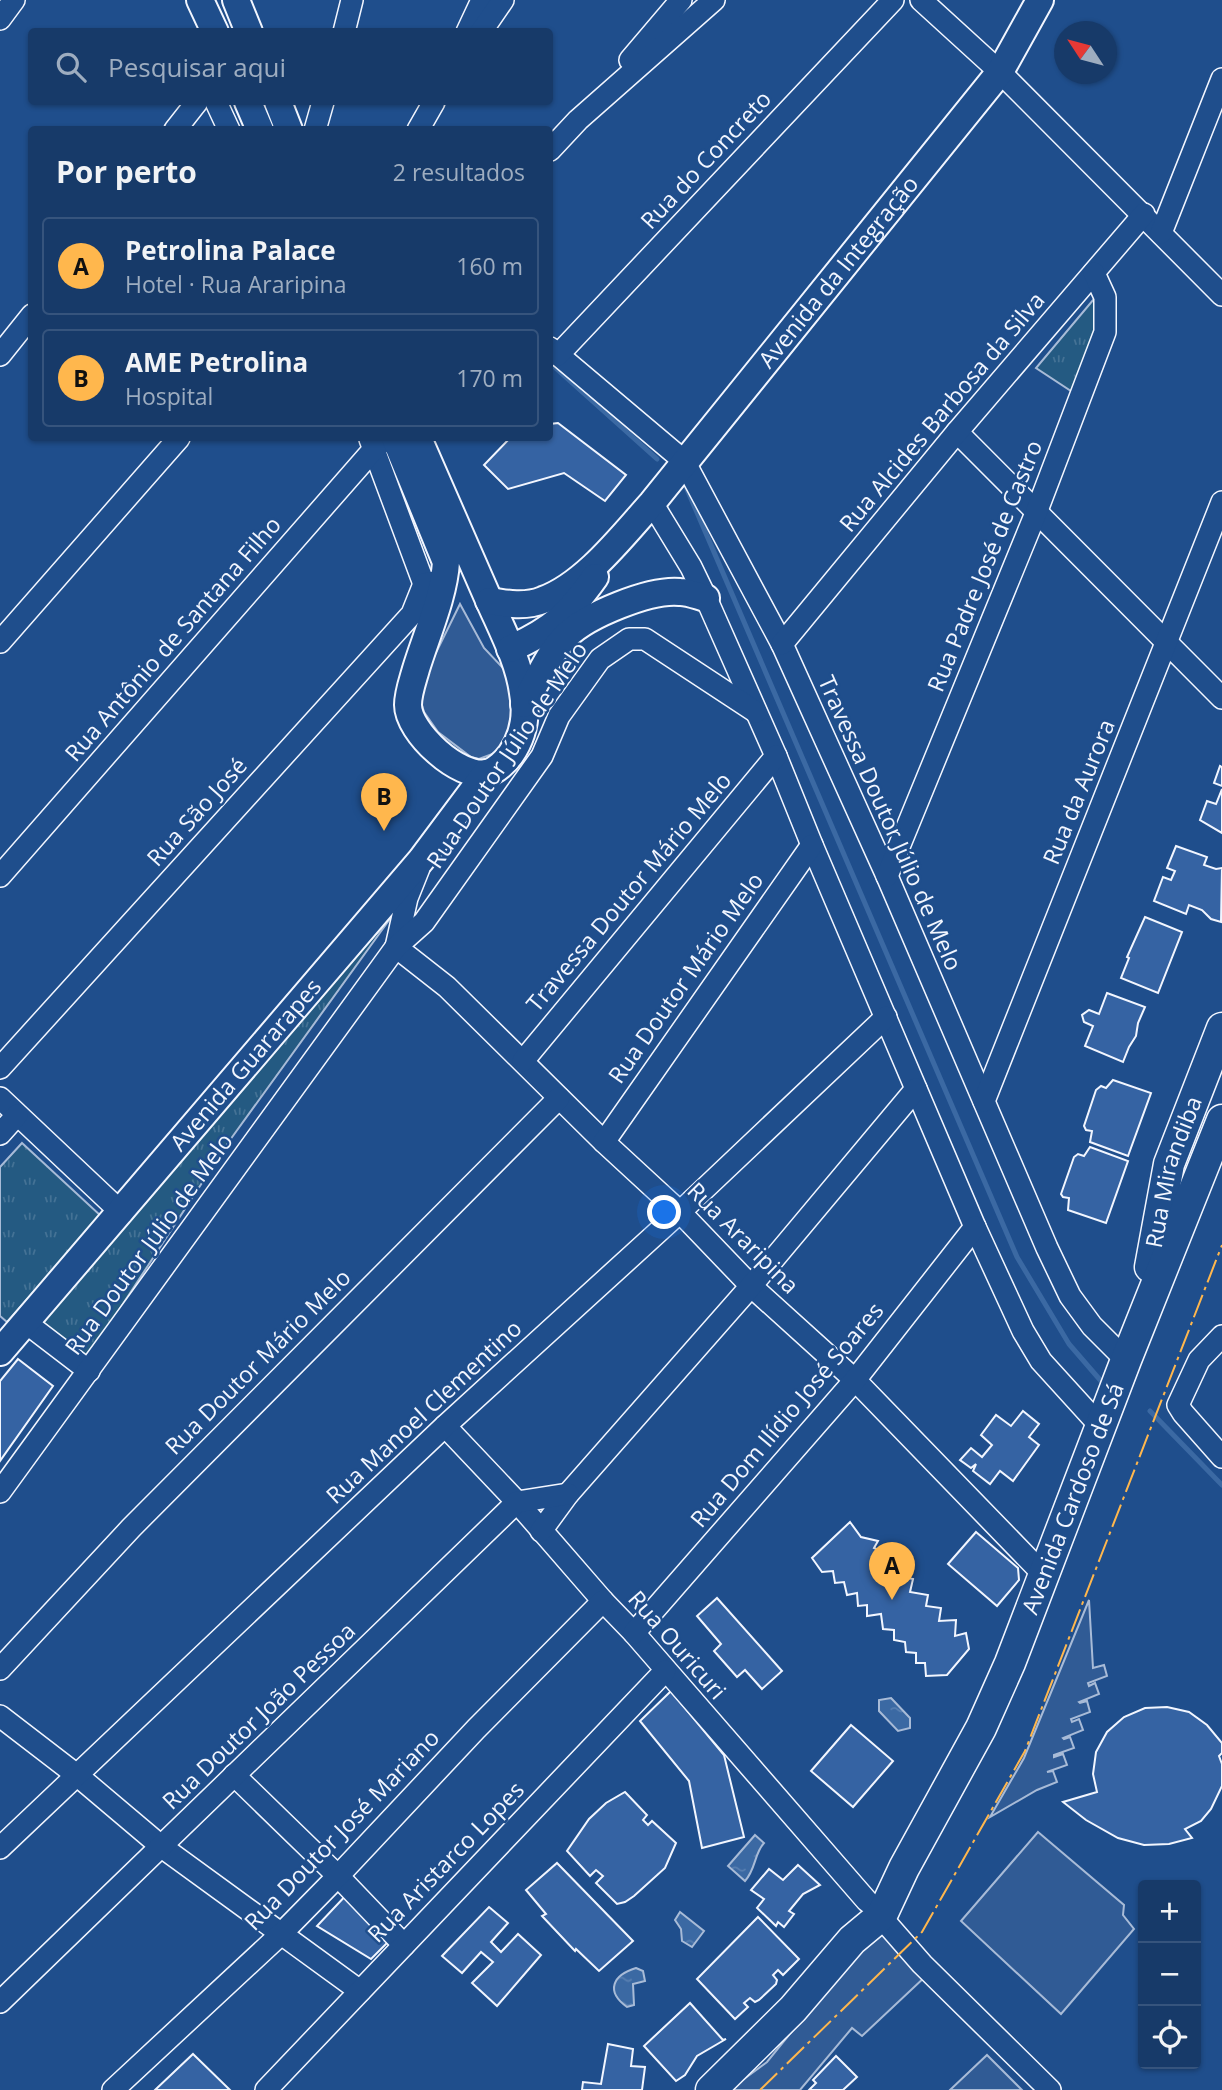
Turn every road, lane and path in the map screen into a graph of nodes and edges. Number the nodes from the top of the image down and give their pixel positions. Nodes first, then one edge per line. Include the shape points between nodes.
1 (14, 0) edge
2 (200, 0) edge
3 (236, 0) edge
4 (352, 0) edge
5 (358, 0) edge
6 (482, 0) edge
7 (503, 0) edge
8 (681, 0) edge
9 (714, 0) edge
10 (893, 0) edge
11 (921, 0) edge
12 (1040, 0) edge
13 (0, 19) edge
14 (213, 28) edge
15 (247, 28) edge
16 (345, 28) edge
17 (345, 28) edge
18 (469, 28) edge
19 (484, 28) edge
20 (1000, 72) junction
21 (1222, 79) edge
22 (195, 105) edge
23 (217, 105) edge
24 (249, 105) edge
25 (279, 105) edge
26 (322, 105) edge
27 (432, 105) edge
28 (578, 120) junction
29 (178, 126) edge
30 (227, 126) edge
31 (258, 126) edge
32 (287, 126) edge
33 (316, 126) edge
34 (420, 126) edge
35 (553, 147) edge
36 (1144, 214) junction
37 (1161, 233) junction
38 (1094, 273) junction
39 (1222, 295) edge
40 (28, 320) edge
41 (554, 352) edge
42 (0, 355) edge
43 (957, 432) junction
44 (176, 441) edge
45 (380, 441) edge
46 (382, 441) edge
47 (419, 441) edge
48 (684, 461) junction
49 (1222, 502) edge
50 (652, 503) junction
51 (1036, 513) junction
52 (623, 535) junction
53 (434, 582) junction
54 (706, 598) junction
55 (489, 601) junction
56 (1167, 641) junction
57 (0, 642) edge
58 (782, 644) junction
59 (510, 649) junction
60 (1222, 698) edge
61 (524, 704) junction
62 (756, 712) junction
63 (776, 756) junction
64 (486, 773) junction
65 (812, 845) junction
66 (421, 860) junction
67 (0, 876) edge
68 (887, 876) junction
69 (396, 947) junction
70 (886, 1017) junction
71 (1222, 1028) edge
72 (523, 1061) junction
73 (0, 1068) edge
74 (916, 1089) junction
75 (0, 1098) edge
76 (559, 1098) junction
77 (984, 1101) junction
78 (17, 1115) junction
79 (1222, 1121) edge
80 (0, 1134) edge
81 (604, 1142) junction
82 (680, 1212) junction
83 (122, 1213) junction
84 (975, 1227) junction
85 (751, 1286) junction
86 (25, 1322) junction
87 (1141, 1322) junction
88 (1222, 1336) edge
89 (2, 1346) edge
90 (1126, 1360) junction
91 (89, 1371) junction
92 (855, 1380) junction
93 (445, 1426) junction
94 (1101, 1427) junction
95 (1222, 1457) edge
96 (0, 1492) edge
97 (568, 1494) junction
98 (517, 1502) junction
99 (541, 1531) junction
100 (1045, 1576) junction
101 (603, 1601) junction
102 (634, 1633) junction
103 (0, 1669) edge
104 (665, 1671) junction
105 (0, 1716) edge
106 (234, 1775) junction
107 (78, 1776) junction
108 (163, 1847) junction
109 (0, 1848) edge
110 (338, 1876) junction
111 (874, 1908) junction
112 (281, 1934) junction
113 (404, 1945) junction
114 (360, 1991) junction
115 (0, 2002) edge
116 (113, 2090) edge
117 (266, 2090) edge
118 (691, 2090) edge
119 (711, 2090) edge
120 (1049, 2090) edge

1 - 13 street
2 - 14 main road
3 - 15 main road
4 - 16 street
5 - 17 street
6 - 18 street
7 - 19 street
8 - 28 street
9 - 28 street
10 - 41 street, Rua do Concreto
11 - 20 street
12 - 20 main road, Avenida da Integração
20 - 36 street
20 - 48 main road, Avenida da Integração
21 - 37 street
22 - 29 street
23 - 30 street
24 - 31 main road
25 - 32 main road
26 - 33 street
27 - 34 street
28 - 35 street
36 - 37 street
36 - 38 street, Rua Alcides Barbosa da Silva
37 - 39 street
38 - 43 street, Rua Alcides Barbosa da Silva
38 - 51 street, Rua Padre José de Castro via 1105,297 1105,332
40 - 42 street
41 - 48 street, Travessa Doutor Júlio de Melo
43 - 51 street
43 - 58 street, Rua Alcides Barbosa da Silva
44 - 57 street
45 - 67 street, Rua Antônio de Santana Filho
46 - 53 main road via 444,554 446,562
47 - 55 main road
48 - 50 main road, Avenida da Integração
48 - 58 street, Travessa Doutor Júlio de Melo
49 - 56 street, Rua da Aurora
50 - 52 main road, Avenida da Integração
50 - 54 street
51 - 56 street
51 - 68 street, Rua Padre José de Castro
52 - 55 main road, Avenida da Integração via 556,594 525,604
52 - 59 main road, Avenida da Integração via 559,621
53 - 64 main road via 408,707 418,732 432,747 451,762
53 - 73 street, Rua São José via 412,614
54 - 61 main road via 663,593 584,621 549,658
54 - 62 street
55 - 59 main road
56 - 60 street
56 - 77 street, Rua da Aurora
58 - 68 street, Travessa Doutor Júlio de Melo
59 - 61 main road
61 - 64 main road, Avenida Guararapes via 522,733 512,753
62 - 63 street
62 - 69 street, Rua Doutor Júlio de Melo via 645,639 629,639 600,659 559,716 542,756 424,922
63 - 65 street
63 - 72 street, Travessa Doutor Mário Melo
64 - 66 main road, Avenida Guararapes
65 - 70 street
65 - 81 street, Rua Doutor Mário Melo
66 - 69 street
66 - 83 main road, Avenida Guararapes
68 - 77 street, Travessa Doutor Júlio de Melo
69 - 72 street, Rua Araripina via 447,987
69 - 91 street, Rua Doutor Júlio de Melo
70 - 74 street
70 - 82 street, Rua Manoel Clementino
71 - 87 highway, Rua Mirandiba via 1169,1164
72 - 76 street, Rua Araripina
74 - 84 street
74 - 85 street
75 - 78 street
76 - 81 street, Rua Araripina
76 - 103 street, Rua Doutor Mário Melo via 131,1528
77 - 90 street, Travessa Doutor Júlio de Melo via 1070,1296
78 - 80 street
78 - 83 street
79 - 87 highway, Avenida Cardoso de Sá
81 - 82 street, Rua Araripina
82 - 85 street, Rua Araripina
82 - 93 street, Rua Manoel Clementino
83 - 86 main road, Avenida Guararapes
84 - 92 street, Rua Dom Ilídio José Soares
84 - 94 street via 1041,1360
85 - 92 street, Rua Araripina
85 - 97 street
86 - 89 main road, Avenida Guararapes
86 - 91 street
87 - 90 highway, Avenida Cardoso de Sá
88 - 95 street via 1199,1360 1178,1405
90 - 94 highway, Avenida Cardoso de Sá
91 - 96 street, Rua Doutor Júlio de Melo
92 - 100 street, Rua Araripina
92 - 102 street, Rua Dom Ilídio José Soares
93 - 98 street, Rua Ouricuri
93 - 107 street, Rua Manoel Clementino
94 - 100 highway, Avenida Cardoso de Sá
97 - 98 street
97 - 99 street
98 - 99 street, Rua Ouricuri
98 - 106 street, Rua Doutor João Pessoa
99 - 101 street, Rua Ouricuri
100 - 111 highway, Avenida Cardoso de Sá via 982,1728 904,1868
101 - 102 street, Rua Ouricuri
101 - 110 street, Rua Doutor José Mariano
102 - 104 street, Rua Ouricuri
104 - 111 street, Rua Ouricuri
104 - 113 street, Rua Aristarco Lopes
105 - 107 street
106 - 108 street, Rua Doutor João Pessoa
106 - 110 street
107 - 108 street
107 - 109 street, Rua Manoel Clementino
108 - 112 street
108 - 115 street, Rua Doutor João Pessoa
110 - 112 street, Rua Doutor José Mariano
110 - 113 street
111 - 118 highway, Avenida Cardoso de Sá via 785,2002
111 - 119 highway, Avenida Cardoso de Sá via 793,2009
111 - 120 street, Rua Ouricuri via 922,1964
112 - 114 street
112 - 116 street, Rua Doutor José Mariano
113 - 114 street, Rua Aristarco Lopes
114 - 117 street, Rua Aristarco Lopes

